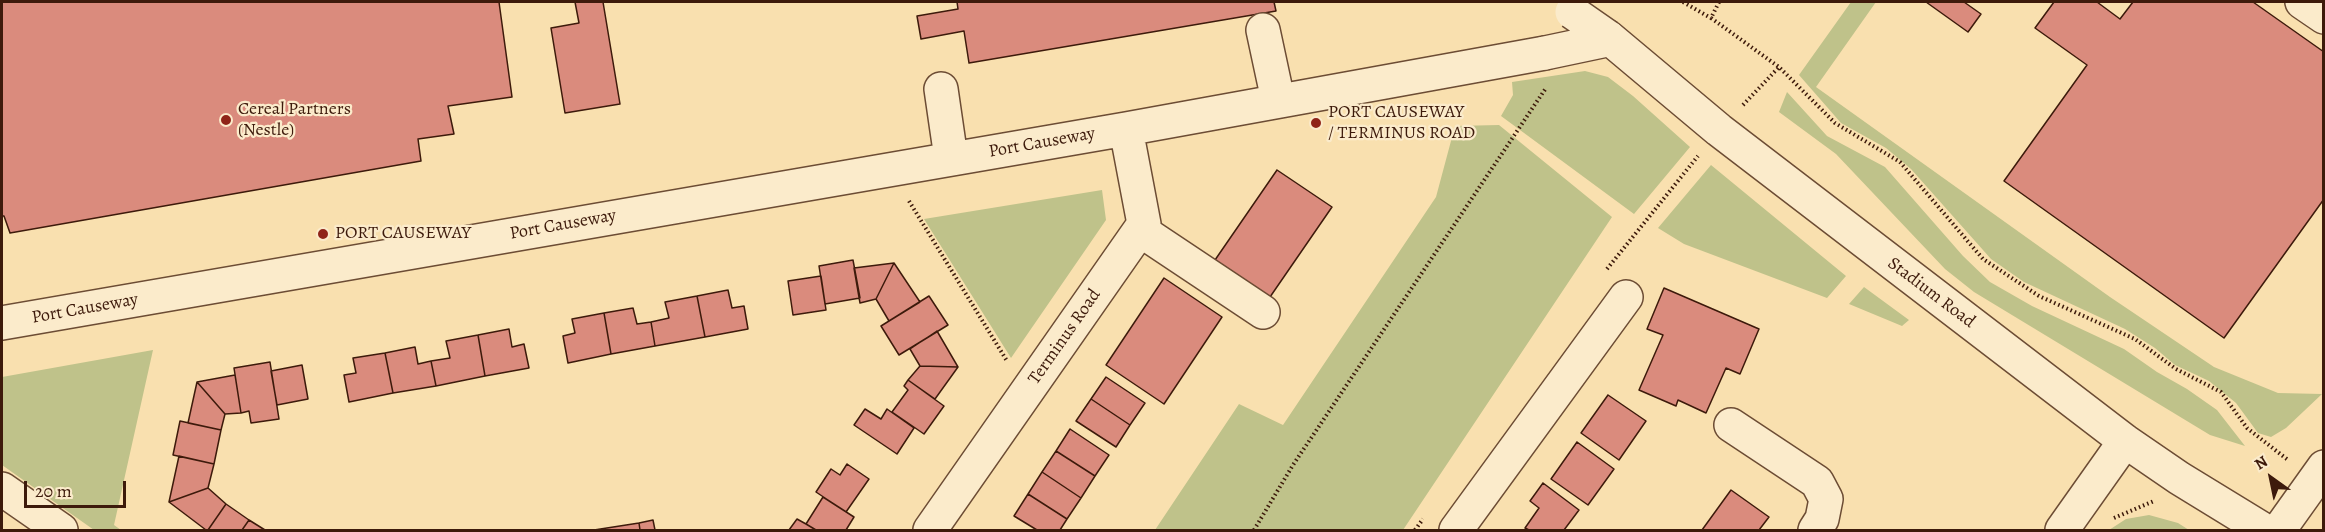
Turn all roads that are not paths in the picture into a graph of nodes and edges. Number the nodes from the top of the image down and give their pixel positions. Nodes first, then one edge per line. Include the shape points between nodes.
1 (2302, 2) edge
2 (1566, 7) edge
3 (2324, 17) edge
4 (1263, 30) dead end
5 (1607, 39) junction
6 (941, 89) dead end
7 (1278, 100) junction
8 (1126, 129) junction
9 (951, 158) junction
10 (1140, 230) junction
11 (1626, 297) dead end
12 (1263, 312) dead end
13 (2, 323) edge
14 (1731, 425) dead end
15 (2125, 441) junction
16 (2319, 474) edge
17 (2, 489) edge
18 (1459, 526) edge
19 (60, 531) edge
20 (930, 531) edge
21 (1815, 531) edge
22 (2062, 531) edge
23 (2264, 531) edge
24 (2279, 531) edge

1 - 3 street
2 - 5 street, Stadium Road, bridge
4 - 7 street
5 - 7 street, Port Causeway, bridge via 1548,67
5 - 15 street, Stadium Road via 1719,130
6 - 9 street
7 - 8 street, Port Causeway
8 - 9 street, Port Causeway
8 - 10 street via 1144,224
9 - 13 street, Port Causeway
10 - 12 street
10 - 20 street, Terminus Road
11 - 18 street
14 - 21 street via 1817,482 1826,499
15 - 22 street
15 - 23 street, Stadium Road
16 - 24 street
17 - 19 street

